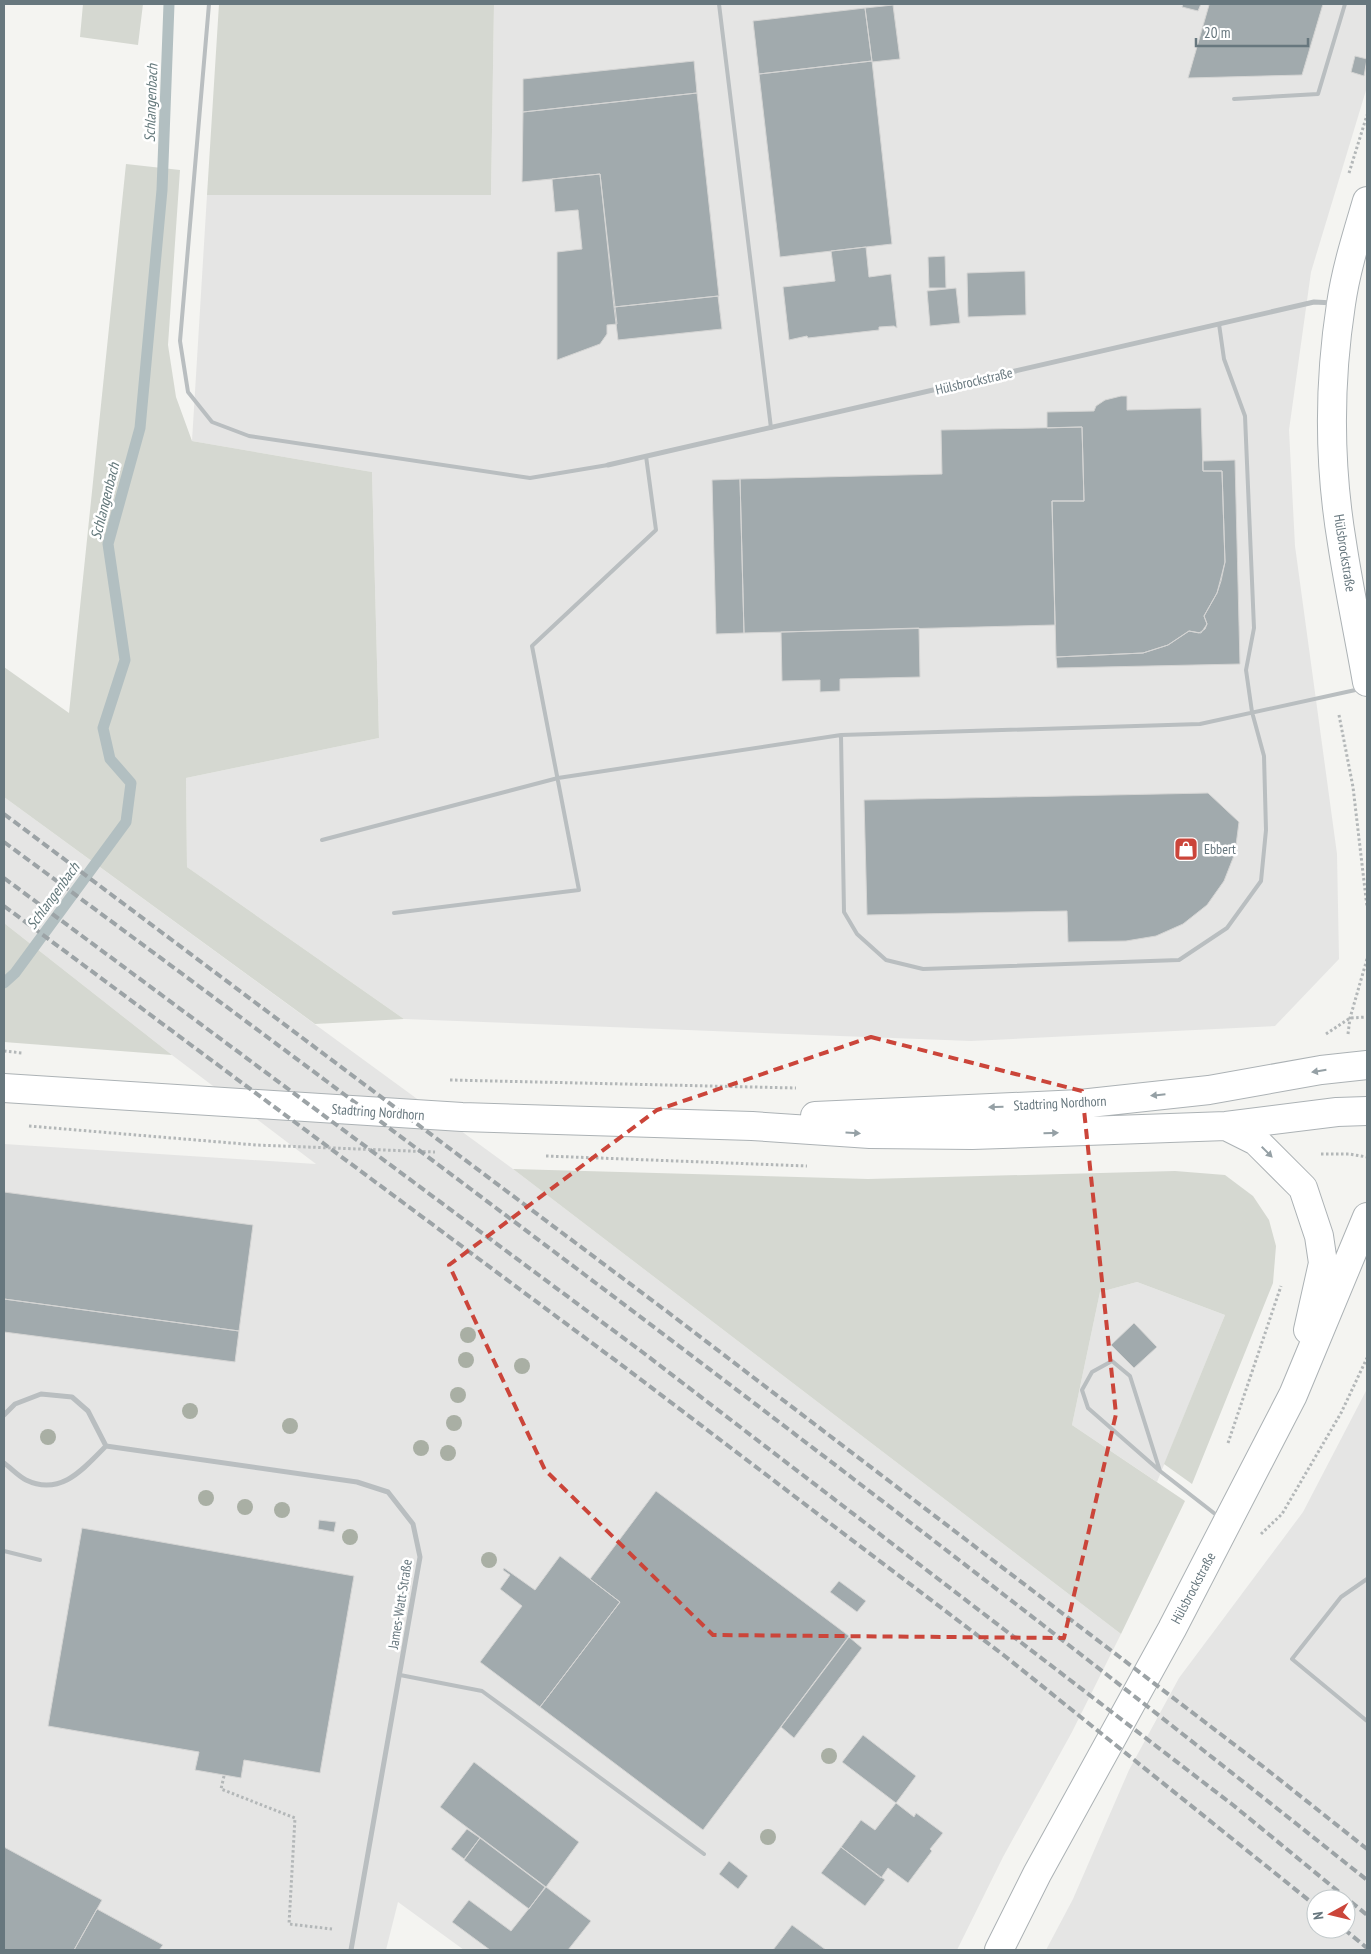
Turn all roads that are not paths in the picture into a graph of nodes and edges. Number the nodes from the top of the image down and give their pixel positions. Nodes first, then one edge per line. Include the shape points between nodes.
1 (209, 4) edge
2 (719, 4) edge
3 (1344, 4) edge
4 (1234, 99) dead end
5 (1367, 201) edge
6 (1341, 303) junction
7 (1219, 324) junction
8 (771, 428) junction
9 (646, 456) junction
10 (608, 465) joint
11 (1367, 682) edge
12 (1367, 687) edge
13 (1252, 712) junction
14 (841, 735) junction
15 (558, 778) junction
16 (322, 840) dead end
17 (394, 913) dead end
18 (1367, 1065) edge
19 (4, 1088) edge
20 (1367, 1111) edge
21 (752, 1126) junction
22 (1226, 1126) junction
23 (1367, 1217) edge
24 (1294, 1395) junction
25 (4, 1414) edge
26 (106, 1446) junction
27 (4, 1463) edge
28 (1160, 1471) junction
29 (1227, 1523) junction
30 (4, 1551) edge
31 (40, 1560) dead end
32 (1367, 1579) edge
33 (400, 1675) junction
34 (1367, 1721) edge
35 (704, 1854) dead end
36 (351, 1950) edge
37 (999, 1950) edge

1 - 10 lane via 180,341 188,392 212,422 248,436 530,478
2 - 8 lane
3 - 4 lane via 1318,94
5 - 6 main road, Hülsbrockstraße
6 - 7 street, Hülsbrockstraße via 1314,302
6 - 11 main road, Hülsbrockstraße via 1334,382 1336,485 1342,542
7 - 8 street, Hülsbrockstraße
7 - 13 lane via 1224,359 1245,416 1254,628 1246,670
8 - 9 street, Hülsbrockstraße
9 - 10 street, Hülsbrockstraße
9 - 15 lane via 656,530 532,646
12 - 13 lane
13 - 14 lane via 1200,724
13 - 14 lane via 1264,756 1266,830 1261,881 1227,928 1179,960 924,969 886,960 857,934 844,912
14 - 15 lane
15 - 16 lane
15 - 17 lane via 579,890
18 -> 21 main road, Stadtring Nordhorn via 1209,1090 1080,1104 803,1116
19 - 21 main road, Stadtring Nordhorn via 462,1117
20 - 22 main road, Stadtring Nordhorn
21 -> 22 main road, Stadtring Nordhorn via 870,1134 972,1135
22 -> 24 main road, Stadtring Nordhorn via 1256,1141 1303,1188 1319,1236 1323,1262
23 - 24 main road, Hülsbrockstraße
24 - 29 main road, Hülsbrockstraße
25 - 26 street via 15,1404 41,1394 72,1397 88,1411
26 - 27 street via 74,1479 49,1485 26,1480
26 - 33 street, James-Watt-Straße via 357,1482 388,1492 413,1524 420,1557
28 - 28 lane via 1088,1408 1082,1390 1092,1372 1112,1360 1130,1376
28 - 29 lane
29 - 37 main road, Hülsbrockstraße
30 - 31 lane
32 - 34 lane via 1341,1597 1292,1659
33 - 35 lane via 482,1691
33 - 36 street, James-Watt-Straße

